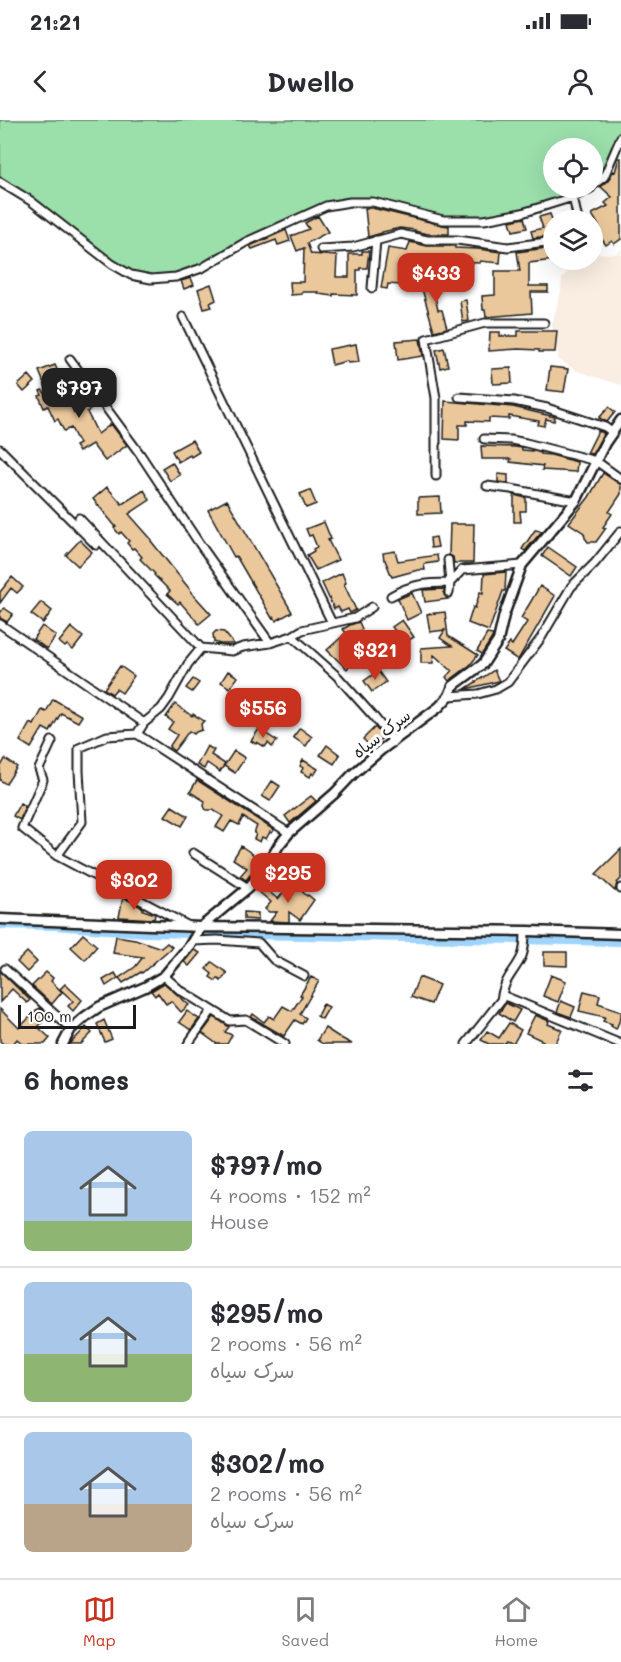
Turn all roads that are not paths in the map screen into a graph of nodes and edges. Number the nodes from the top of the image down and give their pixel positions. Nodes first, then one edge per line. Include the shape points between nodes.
1 (621, 137) edge
2 (603, 178) edge
3 (0, 182) edge
4 (570, 198) edge
5 (376, 240) junction
6 (543, 243) edge
7 (321, 249) dead end
8 (372, 288) dead end
9 (183, 317) dead end
10 (544, 323) dead end
11 (70, 359) dead end
12 (459, 397) dead end
13 (621, 420) edge
14 (612, 432) junction
15 (484, 438) dead end
16 (0, 449) edge
17 (596, 461) junction
18 (436, 476) dead end
19 (621, 479) edge
20 (487, 486) dead end
21 (576, 501) junction
22 (79, 518) dead end
23 (621, 531) edge
24 (96, 545) dead end
25 (448, 560) dead end
26 (522, 564) junction
27 (450, 583) junction
28 (449, 593) dead end
29 (391, 596) dead end
30 (372, 607) dead end
31 (332, 623) junction
32 (0, 624) edge
33 (292, 636) junction
34 (270, 643) junction
35 (201, 648) junction
36 (449, 696) junction
37 (144, 723) junction
38 (137, 734) junction
39 (52, 741) dead end
40 (394, 742) junction
41 (289, 833) junction
42 (194, 853) dead end
43 (57, 856) junction
44 (248, 888) junction
45 (0, 918) edge
46 (189, 926) junction
47 (197, 934) junction
48 (621, 934) edge
49 (525, 936) junction
50 (4, 969) dead end
51 (164, 976) junction
52 (304, 976) dead end
53 (502, 995) junction
54 (212, 1010) junction
55 (70, 1029) junction
56 (63, 1044) edge
57 (188, 1044) edge
58 (285, 1044) edge
59 (466, 1044) edge
60 (621, 1044) edge

1 - 2 street
3 - 4 street via 32,201 112,264 131,275 151,279 176,277 202,268 246,242 326,206 373,202 461,221 522,213
5 - 6 street via 401,234 508,248
5 - 7 street via 353,247
5 - 8 street
9 - 31 street
10 - 18 street via 485,323 426,339 436,398
11 - 34 street
12 - 14 street via 536,406 581,418
13 - 14 street, سرک سیاه
14 - 17 street, سرک سیاه
15 - 17 street via 526,443
16 - 24 street
17 - 19 street
17 - 21 street, سرک سیاه
20 - 21 street
21 - 26 street, سرک سیاه
22 - 35 street
23 - 36 street via 565,594 541,638 508,682 496,689
25 - 27 street
26 - 27 street via 462,570
26 - 36 street, سرک سیاه via 498,641 483,664 453,686
27 - 28 street
27 - 29 street via 407,587
30 - 31 street via 356,618
31 - 33 street
32 - 37 street
33 - 34 street
33 - 40 street via 338,676
34 - 35 street via 232,651
35 - 37 street via 161,709
36 - 40 street, سرک سیاه
37 - 38 street
38 - 41 street
38 - 43 street via 107,736 79,748 82,822
39 - 43 street via 39,769 43,780 22,828
40 - 41 street, سرک سیاه
41 - 44 street, سرک سیاه
42 - 44 street
43 - 46 street
44 - 47 street, سرک سیاه
45 - 46 street
46 - 47 street
47 - 49 street
47 - 51 street, سرک سیاه
47 - 52 street via 259,943 274,960
48 - 49 street
49 - 53 street via 522,955
50 - 55 street
51 - 54 street
51 - 55 street via 99,1007
53 - 59 street
53 - 60 street
54 - 57 street
54 - 58 street via 230,1021 246,1020
55 - 56 street

